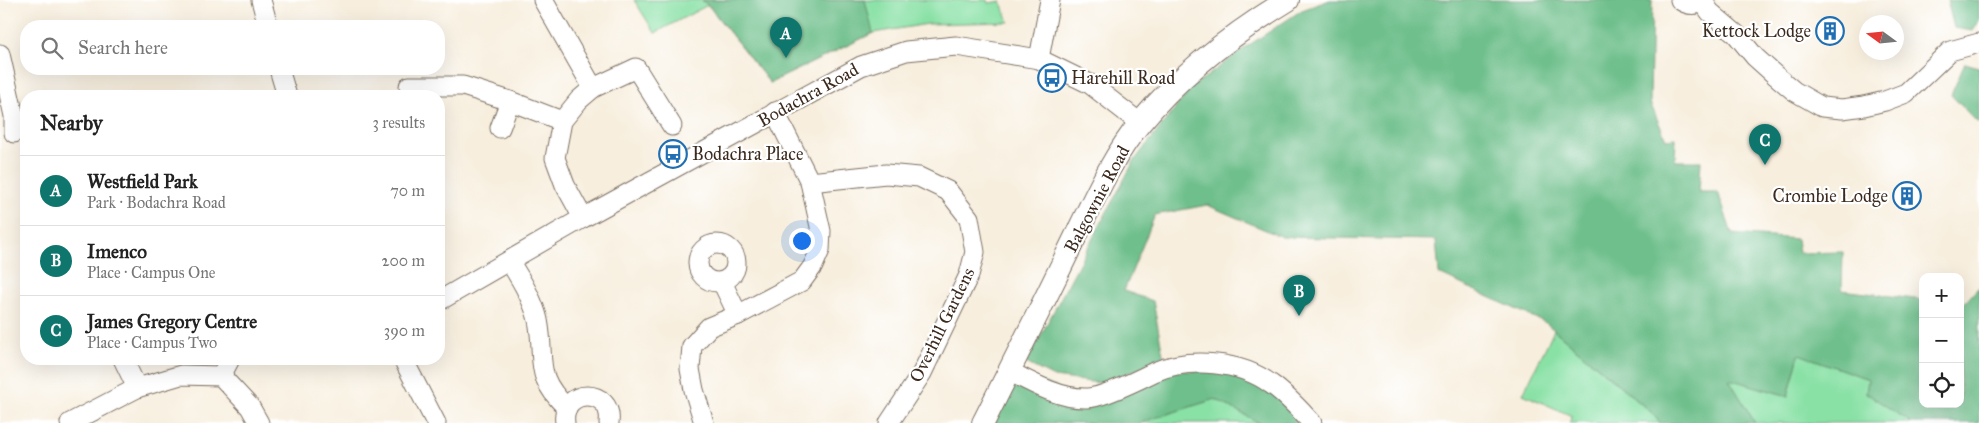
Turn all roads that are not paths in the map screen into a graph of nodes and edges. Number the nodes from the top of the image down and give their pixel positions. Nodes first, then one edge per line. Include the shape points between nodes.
1 (261, 0) edge
2 (543, 0) edge
3 (1050, 0) edge
4 (1288, 0) edge
5 (1680, 0) edge
6 (1704, 1) edge
7 (266, 20) edge
8 (1979, 43) edge
9 (1039, 58) junction
10 (1, 59) edge
11 (281, 75) edge
12 (409, 86) dead end
13 (593, 88) junction
14 (285, 90) edge
15 (510, 101) junction
16 (775, 112) junction
17 (562, 120) junction
18 (1140, 123) junction
19 (672, 126) dead end
20 (500, 128) dead end
21 (14, 133) dead end
22 (810, 182) junction
23 (583, 218) junction
24 (509, 261) junction
25 (722, 282) dead end
26 (445, 298) edge
27 (738, 315) junction
28 (126, 365) edge
29 (226, 365) edge
30 (406, 365) edge
31 (1009, 371) junction
32 (220, 376) junction
33 (137, 388) junction
34 (566, 416) edge
35 (70, 423) edge
36 (259, 423) edge
37 (436, 423) edge
38 (610, 423) edge
39 (704, 423) edge
40 (890, 423) edge
41 (983, 423) edge
42 (1312, 423) edge

1 - 7 street
2 - 13 street
3 - 9 street
4 - 18 street, Balgownie Road via 1247,25 1209,55 1177,83
5 - 6 street via 1692,5
6 - 8 street via 1710,12 1775,75 1822,107 1864,106 1906,93 1950,51
9 - 16 street, Bodachra Road via 956,46 906,51 861,66
9 - 18 street, Bodachra Road via 1090,84
10 - 21 street via 14,116
11 - 14 street
12 - 15 street via 463,86
13 - 17 street
13 - 19 street via 636,68
15 - 17 street
15 - 20 street
16 - 22 street
16 - 23 street, Bodachra Road via 686,164
17 - 23 street via 555,158
18 - 31 street, Balgownie Road via 1105,177
22 - 27 street via 821,230 820,250 813,266 802,281
22 - 40 street, Overhill Gardens via 886,174 919,177 948,190 969,218 975,252 969,275 922,373
23 - 24 street, Bodachra Road
24 - 26 street, Bodachra Road
24 - 34 street via 538,319 542,373
25 - 27 street
27 - 39 street via 709,327 692,346 690,369
28 - 33 street
29 - 32 street
30 - 37 street
31 - 41 street, Balgownie Road
31 - 42 street via 1050,392 1088,398 1175,365 1211,364 1245,371 1269,382
32 - 33 street via 181,375
32 - 36 street via 250,407
33 - 35 street
34 - 38 street via 575,399 593,396 607,407

